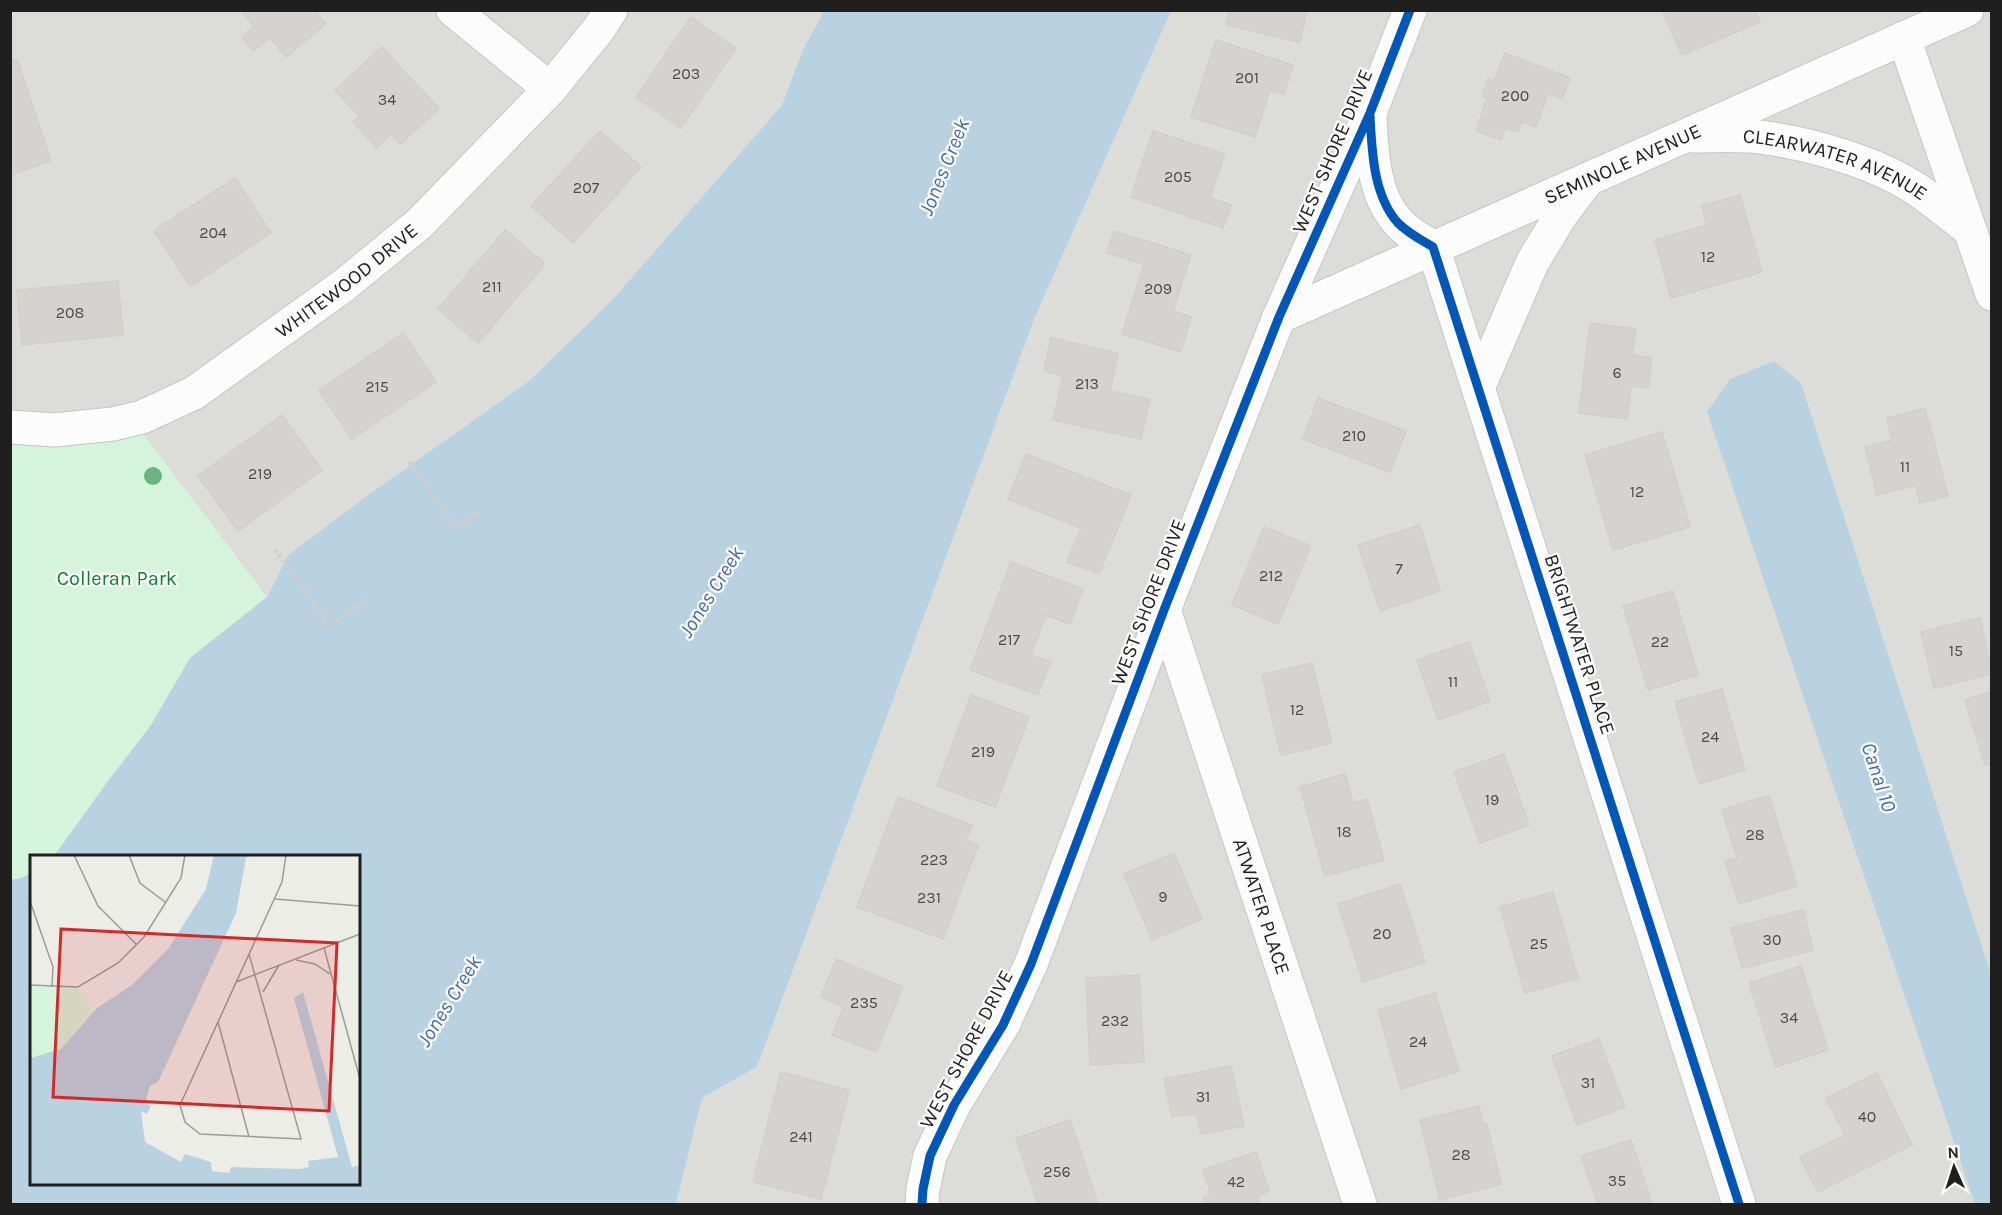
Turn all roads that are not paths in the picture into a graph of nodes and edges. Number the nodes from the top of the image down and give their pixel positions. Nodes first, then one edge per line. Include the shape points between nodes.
1 (453, 10) edge
2 (611, 10) edge
3 (1410, 10) edge
4 (1967, 10) edge
5 (1904, 38) junction
6 (550, 88) junction
7 (1370, 112) junction
8 (1685, 135) junction
9 (1588, 178) junction
10 (1970, 230) junction
11 (1433, 247) junction
12 (1992, 294) edge
13 (1279, 316) junction
14 (1479, 386) junction
15 (10, 427) edge
16 (1164, 610) junction
17 (922, 1204) edge
18 (1360, 1204) edge
19 (1739, 1204) edge

1 - 6 street
2 - 6 street, WHITEWOOD DRIVE
3 - 7 street, WEST SHORE DRIVE
4 - 5 street, SEMINOLE AVENUE
5 - 8 street, SEMINOLE AVENUE
5 - 10 street, CLEARWATER AVENUE
6 - 15 street, WHITEWOOD DRIVE via 420,223 343,286 194,393 142,417 113,424 56,430
7 - 11 street via 1371,148 1387,207 1398,223
7 - 13 street, WEST SHORE DRIVE
8 - 9 street, SEMINOLE AVENUE
8 - 10 street, CLEARWATER AVENUE via 1765,138 1849,159 1918,190
9 - 11 street, SEMINOLE AVENUE
9 - 14 street via 1532,263
10 - 12 street, CLEARWATER AVENUE
11 - 13 street, SEMINOLE AVENUE
11 - 14 street, BRIGHTWATER PLACE
13 - 16 street, WEST SHORE DRIVE
14 - 19 street, BRIGHTWATER PLACE
16 - 17 street, WEST SHORE DRIVE via 1031,964 1003,1025 954,1105 930,1156
16 - 18 street, ATWATER PLACE

